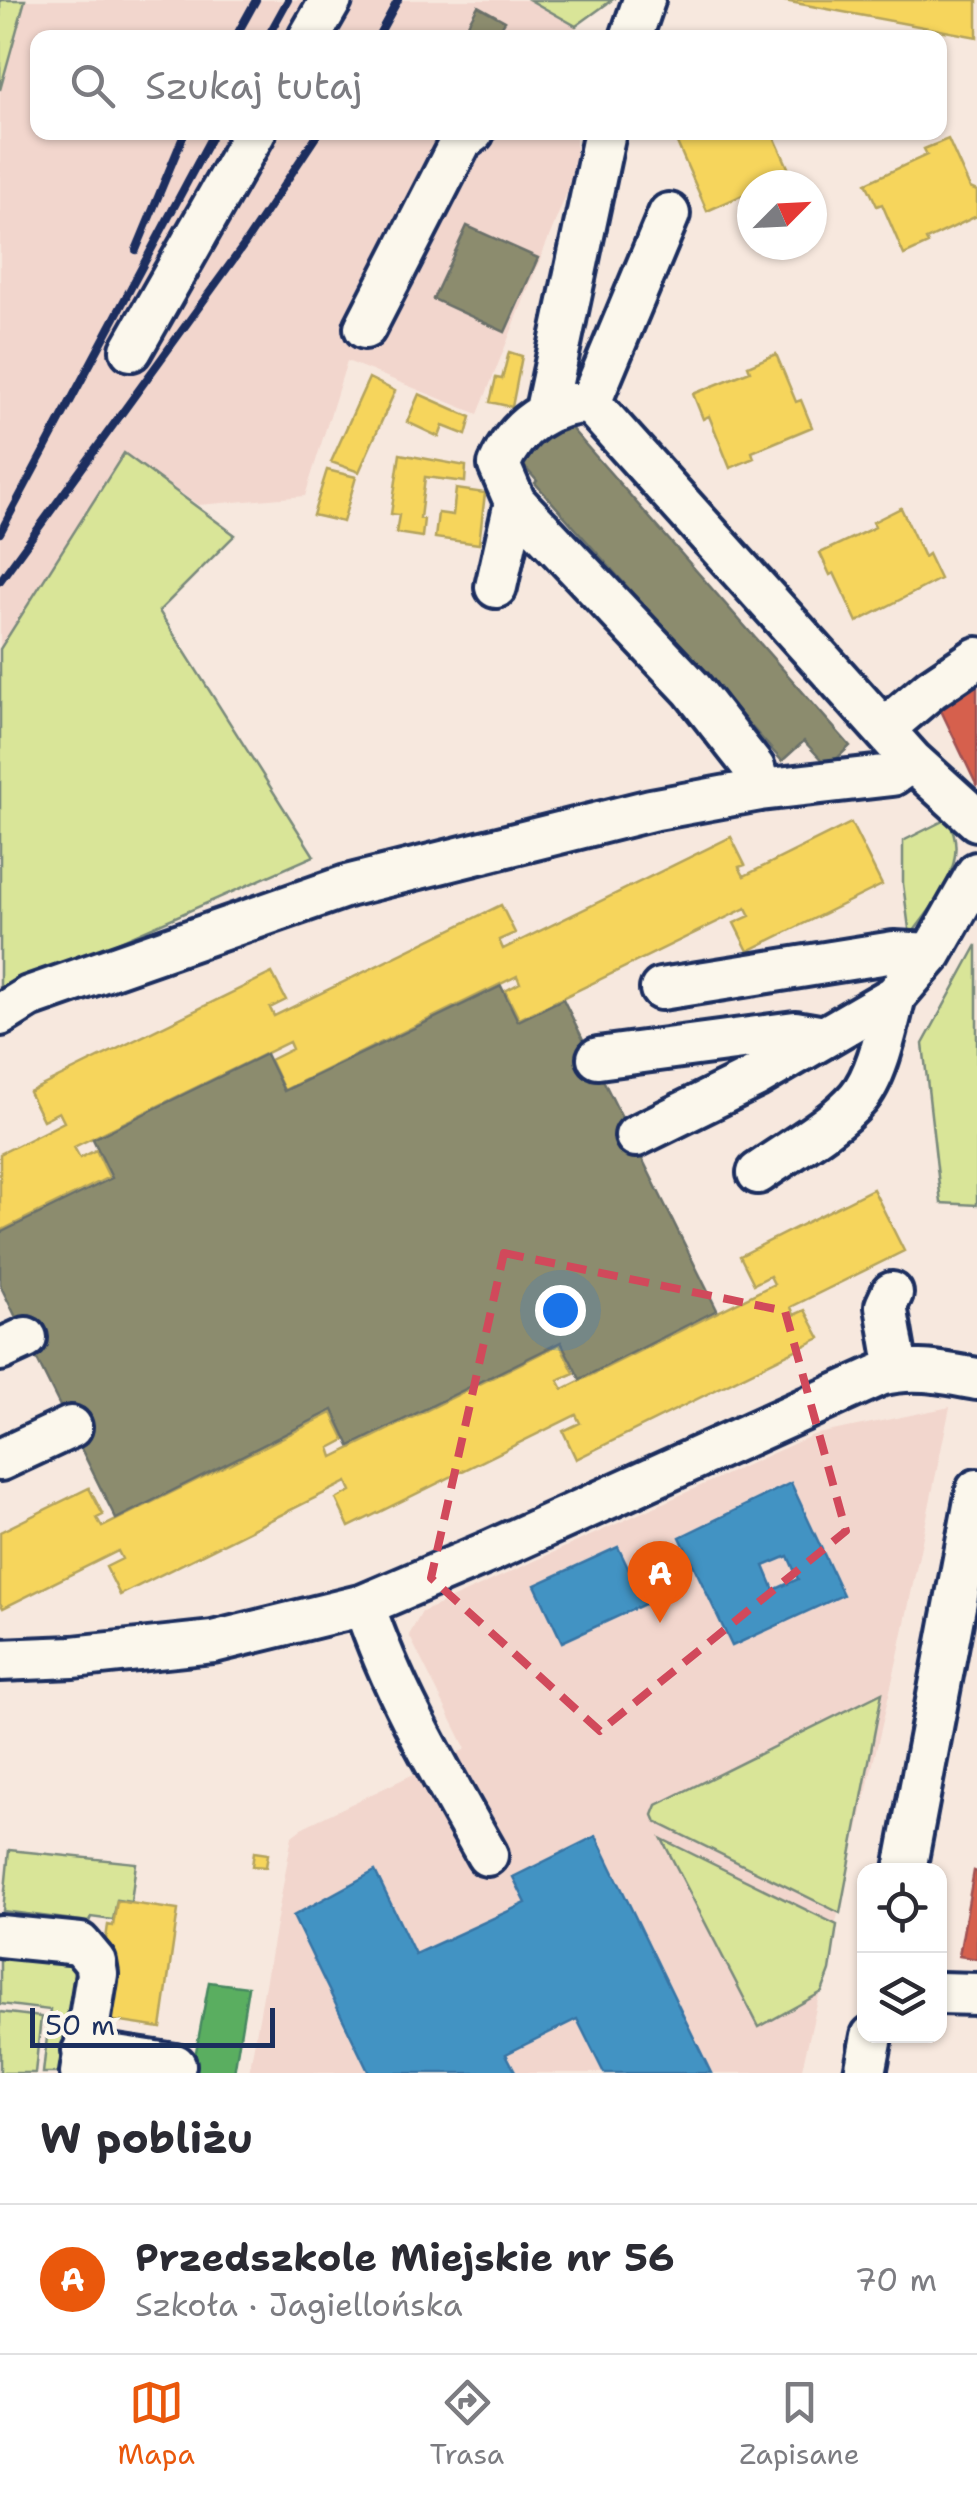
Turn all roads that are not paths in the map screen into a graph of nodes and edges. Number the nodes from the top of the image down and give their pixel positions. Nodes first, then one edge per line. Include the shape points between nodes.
1 (330, 0) edge
2 (644, 0) edge
3 (313, 30) edge
4 (633, 30) edge
5 (250, 140) edge
6 (462, 140) edge
7 (603, 140) edge
8 (669, 214) dead end
9 (365, 328) dead end
10 (131, 350) dead end
11 (590, 403) junction
12 (546, 410) junction
13 (515, 502) junction
14 (496, 587) dead end
15 (977, 658) edge
16 (884, 728) junction
17 (912, 761) junction
18 (760, 790) junction
19 (977, 820) edge
20 (977, 873) edge
21 (931, 954) junction
22 (660, 990) dead end
23 (895, 996) junction
24 (0, 1015) edge
25 (824, 1037) junction
26 (598, 1058) dead end
27 (636, 1136) dead end
28 (758, 1173) dead end
29 (892, 1293) dead end
30 (898, 1370) junction
31 (977, 1380) edge
32 (71, 1427) dead end
33 (0, 1460) edge
34 (977, 1490) edge
35 (972, 1544) edge
36 (364, 1605) junction
37 (0, 1660) edge
38 (488, 1855) dead end
39 (906, 1863) edge
40 (0, 1936) edge
41 (947, 1993) edge
42 (977, 1994) edge
43 (870, 2043) edge
44 (82, 2062) edge
45 (175, 2064) dead end
46 (864, 2073) edge

1 - 3 street
2 - 4 street
5 - 10 street
6 - 9 street
7 - 12 street
8 - 11 street
11 - 12 street
11 - 16 street
12 - 13 street via 499,465
13 - 14 street
13 - 18 street via 692,689 754,768
15 - 16 street
16 - 17 street
17 - 18 street via 892,775
17 - 19 street
18 - 24 street via 651,810 347,886 29,998
20 - 21 street
21 - 22 street via 894,952
21 - 23 street
23 - 25 street
23 - 28 street via 860,1095
25 - 26 street via 795,1032
25 - 27 street
29 - 30 street via 886,1306
30 - 31 street
30 - 36 street
32 - 33 street
34 - 35 street
35 - 39 street
36 - 37 street via 213,1642
36 - 38 street via 437,1766
40 - 44 street via 80,1944 88,1951 98,1974
41 - 42 street
43 - 46 street
44 - 45 street

